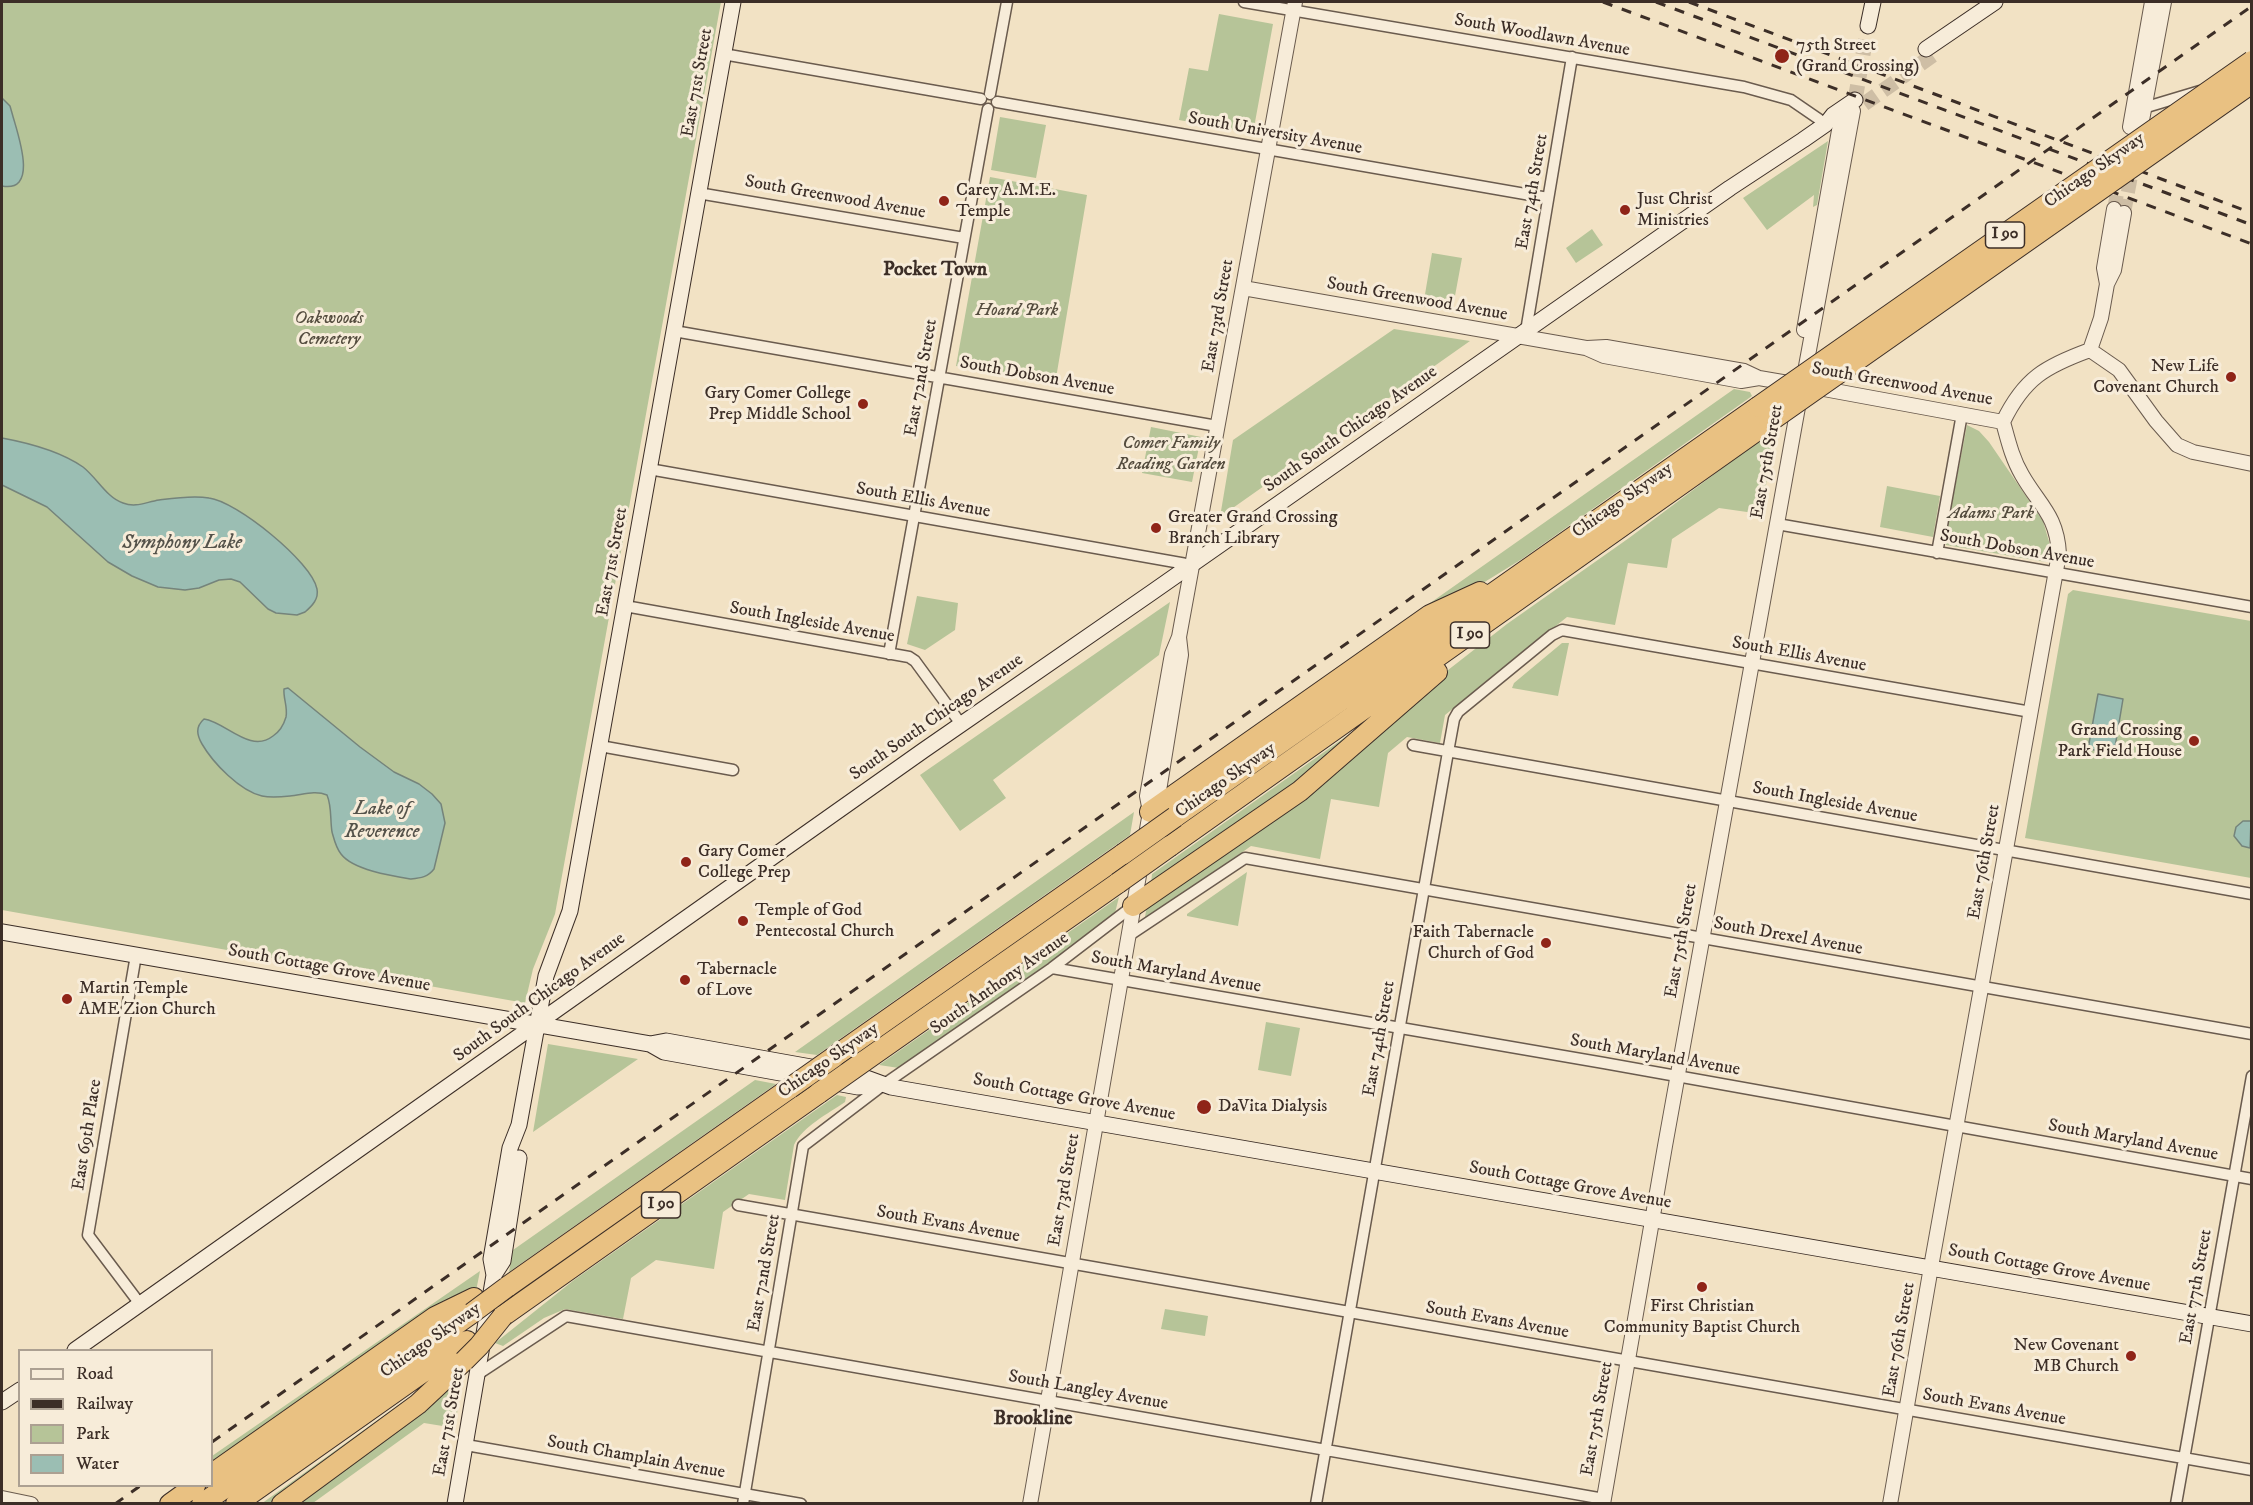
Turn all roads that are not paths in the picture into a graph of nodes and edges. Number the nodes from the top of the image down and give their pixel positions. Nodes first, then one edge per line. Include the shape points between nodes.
1 (733, 2) edge
2 (1007, 2) edge
3 (1244, 2) edge
4 (1865, 2) edge
5 (1873, 2) edge
6 (1995, 2) edge
7 (2152, 2) edge
8 (2163, 2) edge
9 (1294, 6) edge
10 (1931, 51) tunnel mouth
11 (723, 54) junction
12 (1572, 57) junction
13 (2252, 61) edge
14 (2252, 75) edge
15 (2252, 83) edge
16 (989, 101) junction
17 (1850, 106) joint
18 (2138, 110) junction
19 (1826, 124) junction
20 (2135, 129) dead end
21 (1268, 149) junction
22 (699, 193) junction
23 (1548, 198) junction
24 (2119, 211) tunnel mouth
25 (964, 238) junction
26 (1243, 288) junction
27 (674, 331) junction
28 (1522, 334) junction
29 (2090, 350) junction
30 (940, 376) junction
31 (1802, 385) junction
32 (1962, 414) junction
33 (1764, 415) junction
34 (2003, 422) junction
35 (1217, 426) junction
36 (2252, 464) edge
37 (649, 469) junction
38 (914, 516) junction
39 (1777, 524) junction
40 (1937, 553) junction
41 (1192, 565) junction
42 (2055, 574) junction
43 (1503, 586) junction
44 (625, 606) junction
45 (2252, 607) edge
46 (1562, 630) joint
47 (1469, 635) junction
48 (889, 654) junction
49 (1753, 663) junction
50 (2031, 712) junction
51 (961, 724) junction
52 (1413, 745) dead end
53 (600, 746) junction
54 (1448, 752) junction
55 (733, 770) dead end
56 (1727, 801) junction
57 (1150, 812) junction
58 (2005, 850) junction
59 (1423, 890) junction
60 (2252, 894) edge
61 (1133, 906) junction
62 (2, 932) edge
63 (1128, 936) junction
64 (1702, 938) junction
65 (135, 955) junction
66 (1052, 968) junction
67 (1120, 980) junction
68 (1981, 987) junction
69 (536, 1025) junction
70 (1398, 1028) junction
71 (2252, 1034) edge
72 (1677, 1076) junction
73 (2252, 1076) edge
74 (883, 1085) junction
75 (1095, 1122) junction
76 (1956, 1125) junction
77 (1373, 1170) junction
78 (2234, 1176) junction
79 (2252, 1179) edge
80 (738, 1205) dead end
81 (792, 1215) junction
82 (1652, 1220) junction
83 (1071, 1263) junction
84 (1931, 1267) junction
85 (501, 1281) junction
86 (140, 1304) junction
87 (473, 1305) junction
88 (1349, 1312) junction
89 (502, 1316) junction
90 (2208, 1317) junction
91 (2252, 1324) edge
92 (76, 1349) edge
93 (769, 1352) junction
94 (1628, 1360) junction
95 (471, 1367) junction
96 (18, 1391) edge
97 (1047, 1401) junction
98 (2, 1402) edge
99 (1906, 1409) junction
100 (465, 1445) junction
101 (1325, 1450) junction
102 (2184, 1458) junction
103 (2252, 1470) edge
104 (213, 1473) edge
105 (192, 1487) edge
106 (2, 1498) edge
107 (744, 1499) edge
108 (1604, 1501) edge
109 (31, 1503) edge
110 (170, 1503) edge
111 (202, 1503) edge
112 (236, 1503) edge
113 (282, 1503) edge
114 (455, 1503) edge
115 (801, 1503) edge
116 (1030, 1503) edge
117 (1316, 1503) edge
118 (1890, 1503) edge
119 (2176, 1503) edge

1 - 11 main road, East 71st Street
2 - 16 street, East 72nd Street
3 - 9 street, South Woodlawn Avenue
4 - 5 main road via 1864,25
6 - 10 main road
7 - 18 street
8 - 18 street
9 - 12 street, South Woodlawn Avenue
9 - 21 street, East 73rd Street
11 - 16 street, South University Avenue
11 - 22 main road, East 71st Street
12 - 19 street, South Woodlawn Avenue via 1767,92 1791,100
12 - 23 street, East 74th Street
13 - 33 highway, Chicago Skyway / I 90, bridge
14 - 18 street
15 - 33 highway, Chicago Skyway / I 90, bridge
16 - 21 street, South University Avenue
16 - 25 street, East 72nd Street
17 - 19 main road, South South Chicago Avenue
17 - 31 street, East 75th Street via 1805,325 1799,370
18 - 20 street
19 - 28 main road, South South Chicago Avenue
21 - 23 street, South University Avenue
21 - 26 street, East 73rd Street
22 - 25 street, South Greenwood Avenue
22 - 27 main road, East 71st Street
23 - 28 street, East 74th Street
24 - 29 street via 2104,268 2107,284 2101,318
25 - 30 street, East 72nd Street
26 - 28 street, South Greenwood Avenue
26 - 35 street, East 73rd Street
27 - 30 street, South Dobson Avenue
27 - 37 main road, East 71st Street
28 - 31 street, South Greenwood Avenue via 1586,348 1606,346 1744,371 1758,378
28 - 41 main road, South South Chicago Avenue
29 - 34 street via 2060,361 2031,381 2012,402
29 - 36 street via 2119,370 2177,445
30 - 35 street, South Dobson Avenue
30 - 38 street, East 72nd Street
31 - 32 street, South Greenwood Avenue
31 - 39 street, East 75th Street
32 - 34 street, South Greenwood Avenue
32 - 40 street
33 - 43 highway, Chicago Skyway / I 90
33 - 47 highway, Chicago Skyway / I 90
34 - 42 street, East 76th Street via 2022,475 2053,520 2059,554
35 - 41 street, East 73rd Street
37 - 38 street, South Ellis Avenue
37 - 44 main road, East 71st Street
38 - 41 street, South Ellis Avenue
38 - 48 street, East 72nd Street
39 - 40 street, South Dobson Avenue
39 - 49 street, East 75th Street
40 - 42 street, South Dobson Avenue
41 - 51 main road, South South Chicago Avenue
41 - 57 street, East 73rd Street via 1147,796
42 - 45 street, South Dobson Avenue
42 - 50 street, East 76th Street
43 - 57 highway via 1475,593 1431,615
43 - 85 highway, Chicago Skyway / I 90, bridge via 790,1088
44 - 48 street, South Ingleside Avenue
44 - 53 main road, East 71st Street
46 - 49 street, South Ellis Avenue
46 - 54 street, East 74th Street via 1458,712
47 - 61 highway via 1443,667 1327,770
47 - 89 highway, Chicago Skyway / I 90, bridge
48 - 51 street, South Ingleside Avenue via 915,661
49 - 50 street, South Ellis Avenue
49 - 56 street, East 75th Street
50 - 58 street, East 76th Street
51 - 69 main road, South South Chicago Avenue
52 - 54 street, South Ingleside Avenue
53 - 55 street
53 - 69 main road, East 71st Street via 570,911 546,976
54 - 56 street, South Ingleside Avenue
54 - 59 street, East 74th Street
56 - 58 street, South Ingleside Avenue
56 - 64 street, East 75th Street
57 - 61 street, East 73rd Street
58 - 60 street, South Ingleside Avenue
58 - 68 street, East 76th Street
59 - 63 street, South Drexel Avenue via 1245,858
59 - 64 street, South Drexel Avenue
59 - 70 street, East 74th Street
61 - 63 street, East 73rd Street
61 - 66 street, South Anthony Avenue
62 - 65 main road, South Cottage Grove Avenue
63 - 67 street, East 73rd Street
64 - 68 street, South Drexel Avenue
64 - 72 street, East 75th Street
65 - 69 main road, South Cottage Grove Avenue
65 - 86 street, East 69th Place via 88,1235
66 - 67 street, South Maryland Avenue
66 - 74 street, South Anthony Avenue
67 - 70 street, South Maryland Avenue
67 - 75 street, East 73rd Street
68 - 71 street, South Drexel Avenue
68 - 76 street, East 76th Street
69 - 74 main road, South Cottage Grove Avenue via 858,1087
69 - 85 main road, East 71st Street via 491,1259
69 - 86 main road, South South Chicago Avenue
70 - 72 street, South Maryland Avenue
70 - 77 street, East 74th Street
72 - 76 street, South Maryland Avenue
72 - 82 street, East 75th Street
73 - 78 street, East 77th Street
74 - 75 main road, South Cottage Grove Avenue
74 - 81 street, East 72nd Street via 804,1146
75 - 77 main road, South Cottage Grove Avenue
75 - 83 street, East 73rd Street
76 - 78 street, South Maryland Avenue
76 - 84 street, East 76th Street
77 - 82 main road, South Cottage Grove Avenue
77 - 88 street, East 74th Street
78 - 79 street, South Maryland Avenue
78 - 90 street, East 77th Street
80 - 81 street, South Evans Avenue
81 - 83 street, South Evans Avenue
81 - 93 street, East 72nd Street
82 - 84 main road, South Cottage Grove Avenue
82 - 94 street, East 75th Street
83 - 88 street, South Evans Avenue
83 - 97 street, East 73rd Street
84 - 90 main road, South Cottage Grove Avenue
84 - 99 street, East 76th Street
85 - 87 highway, Chicago Skyway
85 - 95 main road, East 71st Street
86 - 92 main road, South South Chicago Avenue
87 - 104 highway via 427,1322
87 - 111 highway, Chicago Skyway
88 - 94 street, South Evans Avenue
88 - 101 street, East 74th Street
89 - 95 highway, bridge via 479,1347
89 - 112 highway, Chicago Skyway / I 90
90 - 91 main road, South Cottage Grove Avenue
90 - 102 street, East 77th Street
93 - 95 street, South Langley Avenue via 566,1316
93 - 97 street, South Langley Avenue
93 - 107 street, East 72nd Street
94 - 99 street, South Evans Avenue
94 - 108 street, East 75th Street
95 - 100 main road, East 71st Street
95 - 113 highway
96 - 98 main road
97 - 101 street, South Langley Avenue
97 - 116 street, East 73rd Street
99 - 102 street, South Evans Avenue
99 - 118 street, East 76th Street
100 - 107 street, South Champlain Avenue
100 - 114 main road, East 71st Street
101 - 108 street, South Langley Avenue
101 - 117 street, East 74th Street
102 - 103 street, South Evans Avenue
102 - 119 street, East 77th Street
105 - 110 highway
106 - 109 street
107 - 115 street, South Champlain Avenue

